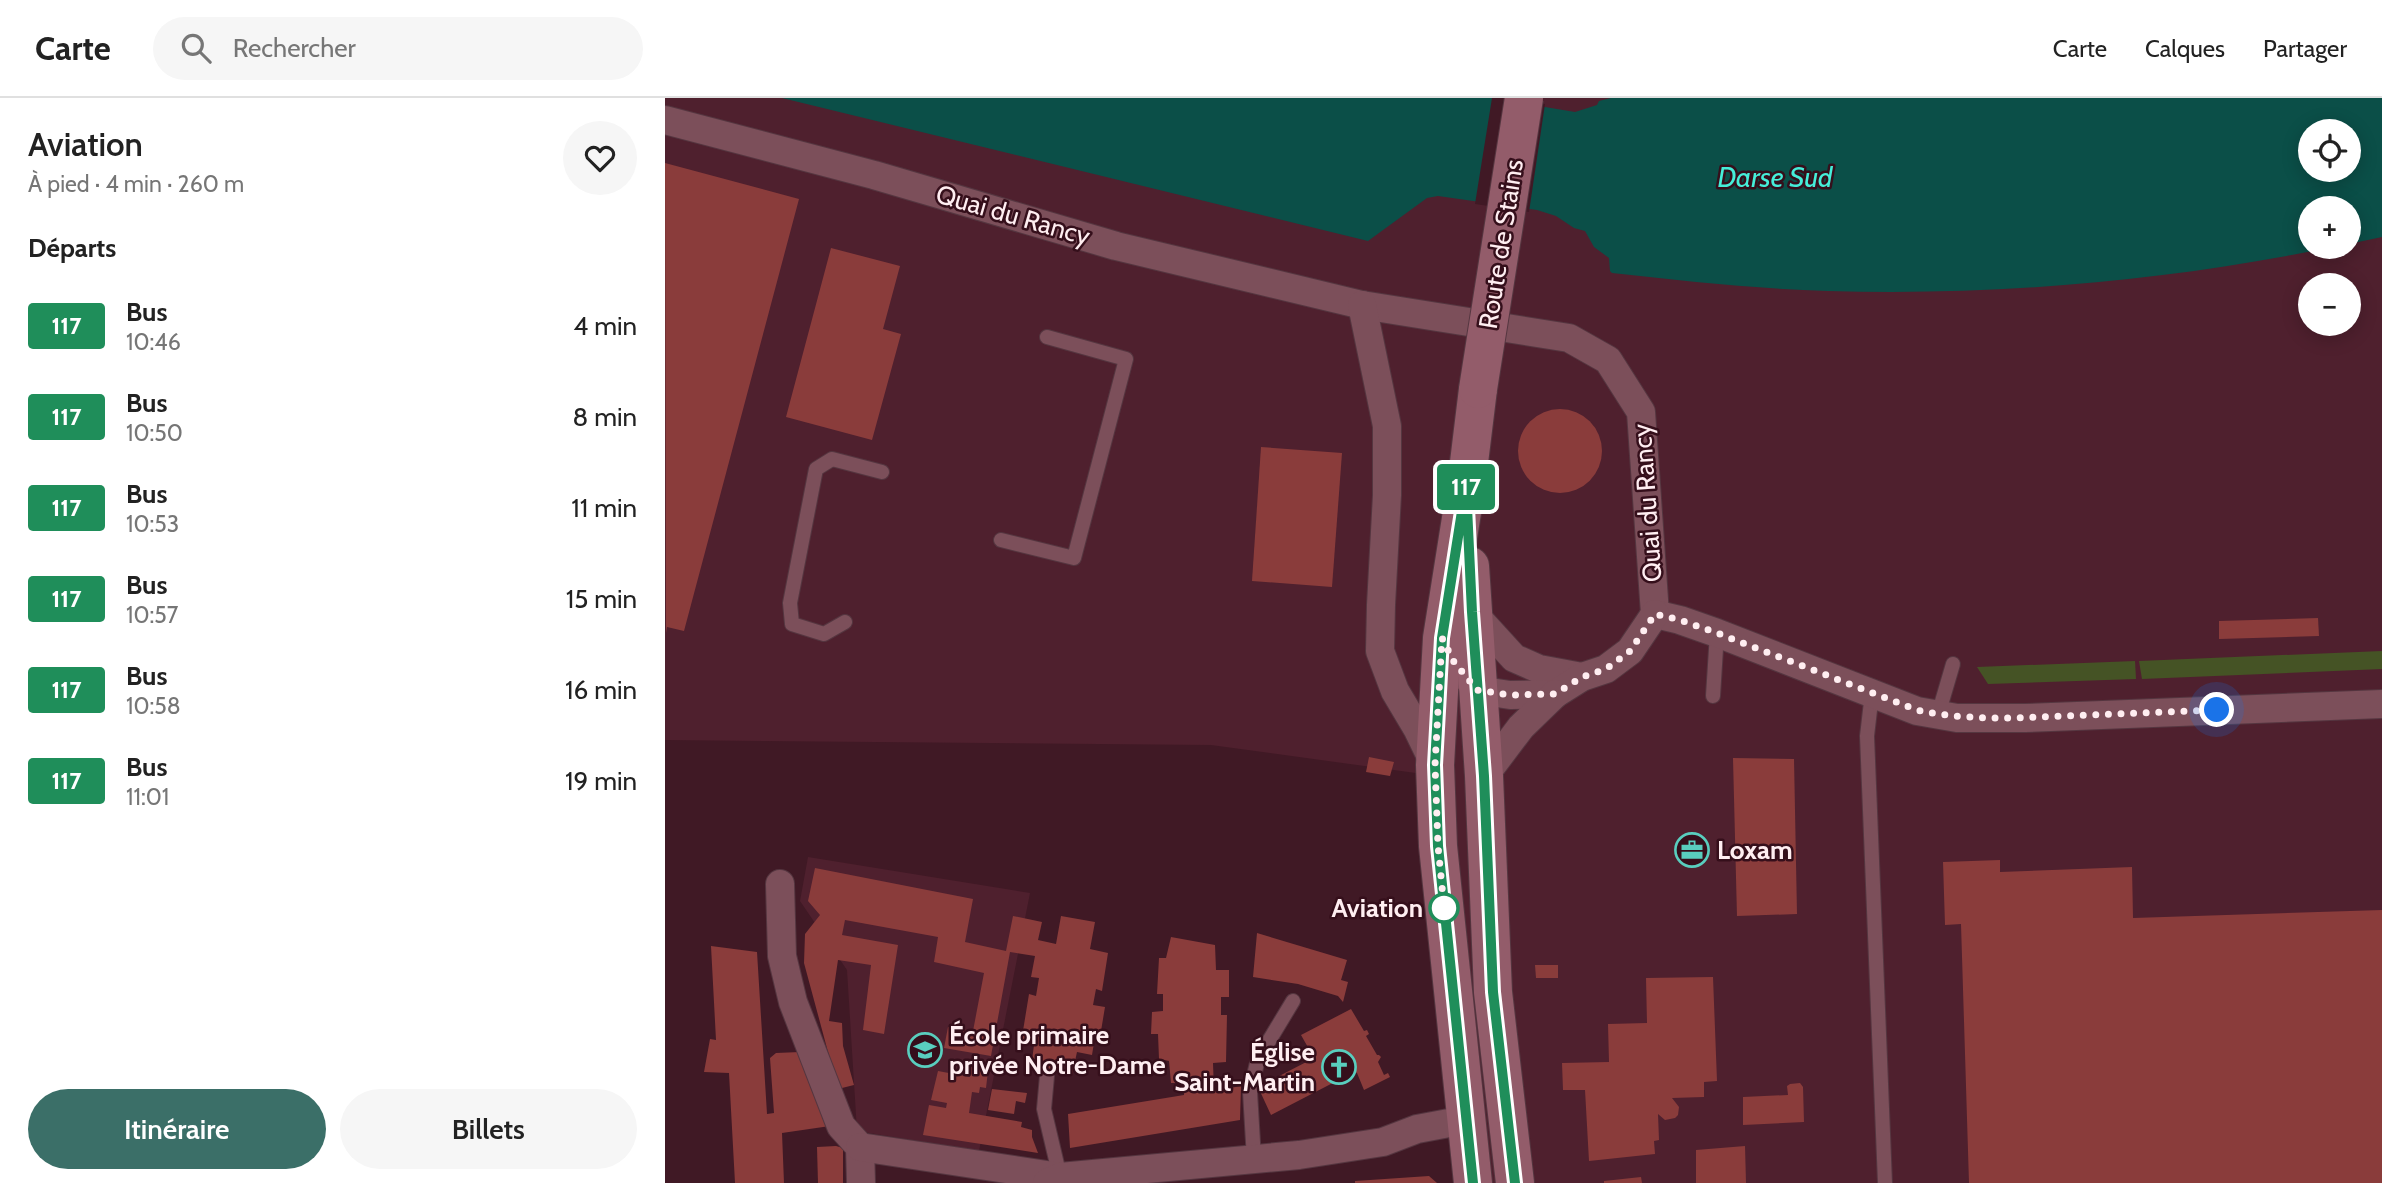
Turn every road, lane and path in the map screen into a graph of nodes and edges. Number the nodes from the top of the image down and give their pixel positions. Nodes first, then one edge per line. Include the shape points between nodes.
1 (1524, 98) edge
2 (665, 120) edge
3 (1362, 305) junction
4 (1047, 337) dead end
5 (882, 472) dead end
6 (1466, 486) junction
7 (1001, 540) dead end
8 (1472, 612) junction
9 (1655, 614) junction
10 (845, 622) dead end
11 (1717, 633) junction
12 (1442, 638) junction
13 (1953, 664) dead end
14 (1582, 677) junction
15 (1477, 690) junction
16 (1872, 693) junction
17 (1555, 694) junction
18 (1713, 696) dead end
19 (2382, 704) edge
20 (1938, 715) junction
21 (1435, 765) junction
22 (1484, 776) junction
23 (780, 884) dead end
24 (1293, 1001) dead end
25 (1047, 1076) dead end
26 (1465, 1120) junction
27 (860, 1147) junction
28 (1255, 1171) edge
29 (1053, 1180) edge
30 (862, 1183) edge
31 (1473, 1183) edge
32 (1515, 1183) edge
33 (1885, 1183) edge

1 - 6 main road, Route de Stains, bridge
2 - 3 street, Quai du Rancy via 1116,246
3 - 9 street, Quai du Rancy via 1569,338 1608,360 1640,412
3 - 21 street via 1387,426 1380,651 1395,691
4 - 7 lane via 1126,359 1074,558
5 - 10 lane via 832,459 816,469 790,603 792,624 824,634
6 - 8 main road
6 - 12 main road
8 - 14 street via 1514,658 1539,669
8 - 15 main road
9 - 11 street
9 - 14 street via 1630,651 1606,669
11 - 16 street
11 - 18 lane
12 - 15 street
12 - 21 main road
13 - 20 lane
14 - 17 street
15 - 17 street
15 - 22 main road
16 - 20 street
16 - 33 lane via 1867,736
17 - 22 street via 1521,727
19 - 20 street via 2025,718
21 - 26 main road via 1438,846
22 - 32 main road via 1493,992
23 - 27 street via 782,956 793,1002 841,1126
24 - 28 lane via 1258,1059 1250,1092
25 - 29 lane via 1044,1109
26 - 28 street
26 - 31 main road
27 - 29 street
27 - 30 street
28 - 29 street

